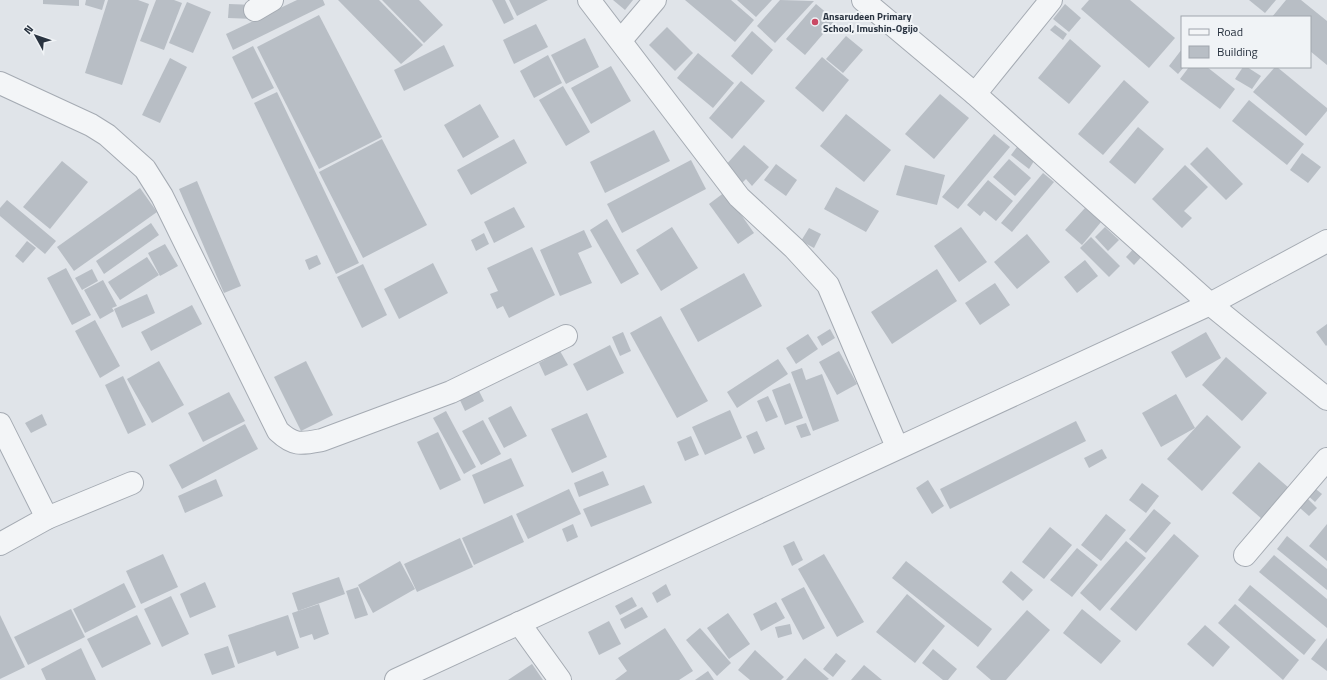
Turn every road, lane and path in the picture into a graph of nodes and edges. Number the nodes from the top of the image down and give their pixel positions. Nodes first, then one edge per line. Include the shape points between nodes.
1 (589, 0) edge
2 (655, 0) edge
3 (863, 0) edge
4 (1051, 0) edge
5 (621, 40) junction
6 (0, 83) edge
7 (975, 94) junction
8 (1327, 241) edge
9 (1210, 304) junction
10 (566, 336) dead end
11 (1327, 399) edge
12 (0, 424) edge
13 (897, 447) junction
14 (1327, 459) edge
15 (132, 483) dead end
16 (47, 518) junction
17 (0, 544) edge
18 (1245, 555) dead end
19 (519, 623) junction
20 (396, 680) edge
21 (560, 680) edge

1 - 5 street
2 - 5 street
3 - 7 street
4 - 7 street
5 - 13 street via 739,197 794,248 828,285
6 - 10 street via 91,125 107,135 145,169 162,196 278,431 288,440 302,444 322,440 451,392
7 - 9 street
8 - 9 street
9 - 11 street
9 - 13 street
12 - 16 street
13 - 19 street
14 - 18 street
15 - 16 street
16 - 17 street
19 - 20 street
19 - 21 street

